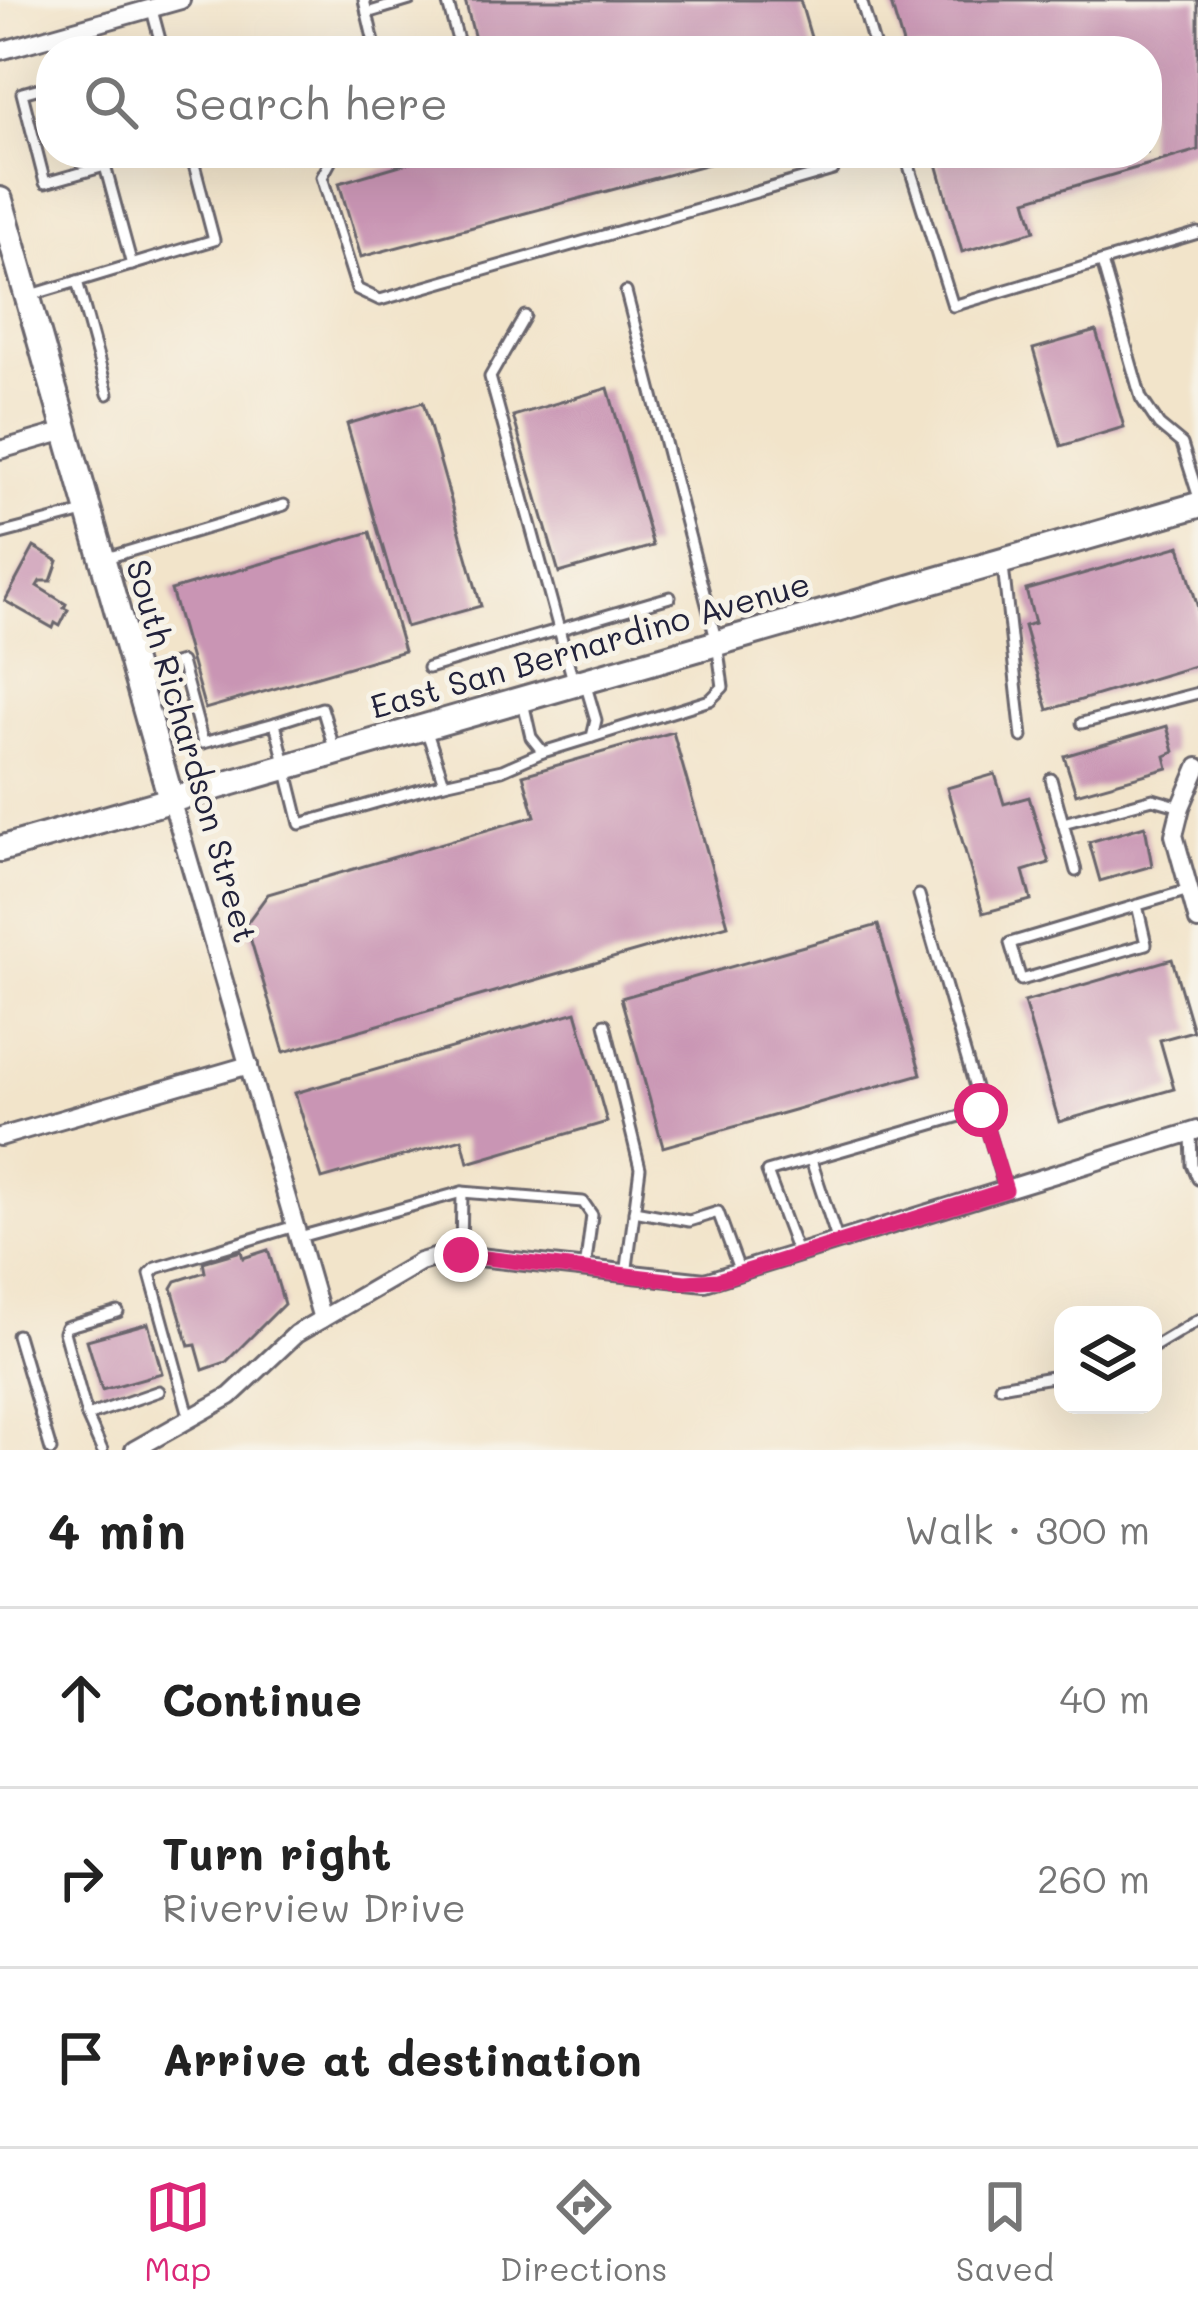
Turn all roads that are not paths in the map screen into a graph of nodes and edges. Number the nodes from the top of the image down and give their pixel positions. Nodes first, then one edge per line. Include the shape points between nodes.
1 (181, 0) edge
2 (364, 0) edge
3 (410, 0) edge
4 (447, 0) edge
5 (862, 0) edge
6 (146, 6) edge
7 (367, 13) junction
8 (49, 36) edge
9 (157, 36) edge
10 (372, 36) edge
11 (457, 36) edge
12 (872, 36) edge
13 (36, 40) edge
14 (0, 51) edge
15 (36, 89) edge
16 (36, 148) edge
17 (41, 168) edge
18 (98, 168) edge
19 (106, 168) edge
20 (195, 168) edge
21 (327, 168) edge
22 (910, 168) edge
23 (833, 170) dead end
24 (0, 200) edge
25 (1198, 233) edge
26 (1102, 262) junction
27 (132, 265) junction
28 (77, 281) junction
29 (626, 292) dead end
30 (28, 296) junction
31 (525, 316) dead end
32 (108, 394) dead end
33 (66, 431) junction
34 (1198, 439) edge
35 (1182, 444) junction
36 (0, 450) edge
37 (1198, 495) edge
38 (284, 505) dead end
39 (1198, 505) edge
40 (89, 511) junction
41 (0, 534) edge
42 (103, 559) junction
43 (1003, 561) junction
44 (670, 597) dead end
45 (559, 628) junction
46 (717, 643) junction
47 (428, 668) dead end
48 (135, 675) junction
49 (579, 682) junction
50 (1198, 693) edge
51 (522, 699) junction
52 (275, 723) junction
53 (1082, 723) dead end
54 (425, 727) junction
55 (1022, 736) dead end
56 (592, 737) junction
57 (335, 752) junction
58 (543, 752) junction
59 (287, 766) junction
60 (1198, 767) edge
61 (1051, 779) dead end
62 (444, 783) junction
63 (171, 800) junction
64 (1181, 807) junction
65 (1063, 823) junction
66 (0, 849) edge
67 (1190, 866) edge
68 (1076, 871) dead end
69 (1189, 890) junction
70 (919, 895) dead end
71 (1136, 905) junction
72 (1198, 921) edge
73 (605, 1024) dead end
74 (249, 1065) junction
75 (981, 1110) junction
76 (1194, 1131) edge
77 (0, 1137) edge
78 (811, 1160) junction
79 (1198, 1179) edge
80 (1006, 1190) junction
81 (462, 1192) junction
82 (634, 1211) junction
83 (297, 1232) junction
84 (838, 1243) junction
85 (461, 1255) junction
86 (797, 1255) junction
87 (584, 1270) junction
88 (740, 1273) junction
89 (626, 1275) junction
90 (118, 1312) dead end
91 (322, 1319) junction
92 (1198, 1320) edge
93 (17, 1335) dead end
94 (1162, 1342) edge
95 (1054, 1377) edge
96 (1000, 1386) dead end
97 (159, 1391) dead end
98 (87, 1417) junction
99 (190, 1419) junction
100 (51, 1450) edge
101 (102, 1450) edge
102 (134, 1450) edge

1 - 6 street
2 - 7 lane
3 - 7 lane
4 - 11 lane
5 - 12 lane
6 - 8 street
6 - 9 lane
7 - 10 lane
13 - 14 street
15 - 16 lane via 22,93
17 - 18 lane via 45,183
19 - 27 lane
20 - 27 lane via 214,240
21 - 23 lane via 322,177 357,289 380,300
22 - 26 lane via 953,306
24 - 30 main road, South Richardson Street
25 - 26 lane
26 - 35 lane via 1141,398
27 - 28 lane
28 - 30 lane
28 - 32 lane
29 - 46 lane
30 - 33 main road, South Richardson Street
31 - 45 lane via 490,376
33 - 36 street
33 - 40 main road, South Richardson Street
34 - 35 lane
35 - 37 lane
38 - 42 lane
39 - 43 main road, East San Bernardino Avenue
40 - 41 lane
40 - 42 main road, South Richardson Street
42 - 48 main road, South Richardson Street
43 - 46 main road, East San Bernardino Avenue
43 - 55 lane
44 - 45 lane
45 - 47 lane
45 - 49 lane
46 - 49 main road, East San Bernardino Avenue
46 - 56 lane via 723,687 710,700
48 - 52 lane via 181,662 203,743
48 - 63 main road, South Richardson Street
49 - 51 main road, East San Bernardino Avenue
49 - 56 lane via 596,720
50 - 53 lane
51 - 54 main road, East San Bernardino Avenue
51 - 58 lane via 530,737
52 - 57 lane via 322,708
52 - 59 lane
54 - 57 main road, East San Bernardino Avenue
54 - 62 lane
56 - 58 lane
57 - 59 main road, East San Bernardino Avenue
58 - 62 lane
59 - 62 lane via 299,824
59 - 63 main road, East San Bernardino Avenue
60 - 64 street
61 - 65 lane
63 - 66 main road, East San Bernardino Avenue
63 - 74 street, South Richardson Street
64 - 65 lane via 1153,799
64 - 67 street via 1174,836
65 - 68 lane
67 - 69 street
69 - 71 lane
69 - 72 street
70 - 75 lane
71 - 71 lane via 1010,943 1021,980 1146,944
73 - 82 lane via 640,1168
74 - 77 street
74 - 83 street, South Richardson Street
75 - 78 lane
75 - 80 lane
76 - 79 lane
76 - 80 street
78 - 84 lane
78 - 86 lane via 767,1172
80 - 84 street
81 - 83 lane
81 - 85 lane
81 - 87 lane via 583,1202 592,1215
82 - 88 lane via 689,1221 718,1212
82 - 89 lane
83 - 91 street, South Richardson Street
83 - 99 lane via 150,1274
84 - 86 street
85 - 87 street
85 - 91 street via 420,1262
86 - 88 street
87 - 89 street
88 - 89 street via 705,1282
90 - 98 lane via 64,1332
91 - 99 street
92 - 94 lane
93 - 100 lane
95 - 96 lane
97 - 98 lane
98 - 101 lane
99 - 102 street

